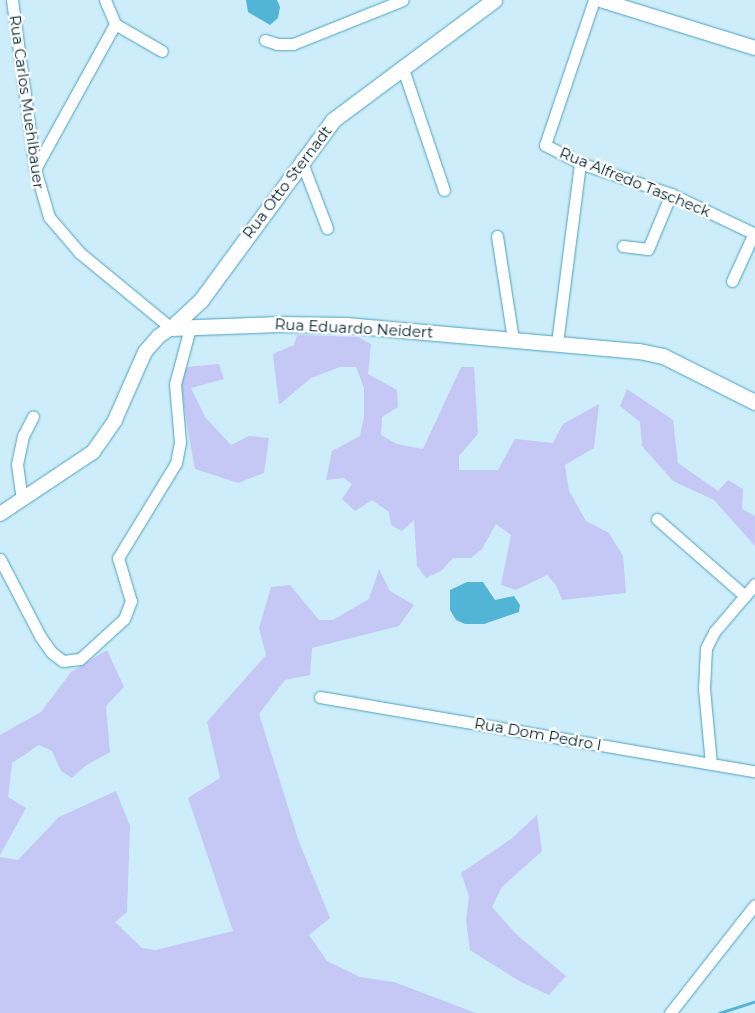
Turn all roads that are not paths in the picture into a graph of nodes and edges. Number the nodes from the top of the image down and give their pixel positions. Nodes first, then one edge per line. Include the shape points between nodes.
1 (12, 0) edge
2 (105, 0) edge
3 (403, 0) edge
4 (494, 0) edge
5 (594, 0) edge
6 (600, 0) edge
7 (115, 24) junction
8 (265, 40) dead end
9 (755, 48) edge
10 (162, 51) dead end
11 (402, 66) junction
12 (302, 160) junction
13 (580, 163) junction
14 (34, 169) junction
15 (444, 190) dead end
16 (671, 194) junction
17 (327, 228) dead end
18 (755, 233) edge
19 (497, 236) dead end
20 (623, 246) dead end
21 (732, 282) dead end
22 (171, 328) junction
23 (190, 328) junction
24 (513, 339) junction
25 (557, 343) junction
26 (755, 402) edge
27 (33, 416) dead end
28 (22, 500) junction
29 (0, 514) edge
30 (657, 519) dead end
31 (0, 559) edge
32 (755, 584) edge
33 (745, 596) junction
34 (320, 697) dead end
35 (711, 764) junction
36 (755, 771) edge
37 (755, 905) edge
38 (671, 1012) edge

1 - 14 street, Rua Carlos Muehlbauer
2 - 7 street
3 - 8 street via 293,44
4 - 11 main road, Rua Otto Sternadt
5 - 13 street, Rua Alfredo Tascheck via 545,145
6 - 9 street
7 - 10 street
7 - 14 street
11 - 12 main road, Rua Otto Sternadt via 334,120
11 - 15 street
12 - 17 street
12 - 22 main road, Rua Otto Sternadt via 201,300
13 - 16 street, Rua Alfredo Tascheck
13 - 25 street
14 - 22 street, Rua Carlos Muehlbauer via 44,204 57,228 80,253
16 - 18 street, Rua Alfredo Tascheck
16 - 20 street via 648,249
18 - 21 street
19 - 24 street
22 - 23 main road, Rua Eduardo Neidert
22 - 28 street via 145,352 115,420 93,452
23 - 24 main road, Rua Eduardo Neidert via 314,324
23 - 31 street via 175,384 180,442 176,463 118,558 130,595 128,612 85,655 69,662 57,657 43,641
24 - 25 main road, Rua Eduardo Neidert
25 - 26 main road, Rua Eduardo Neidert via 652,352
27 - 28 street via 23,436 17,464
28 - 29 street
30 - 33 street
32 - 33 street
33 - 35 street via 714,632 706,648 704,689
34 - 35 street, Rua Dom Pedro I
35 - 36 street, Rua Dom Pedro I
37 - 38 street

